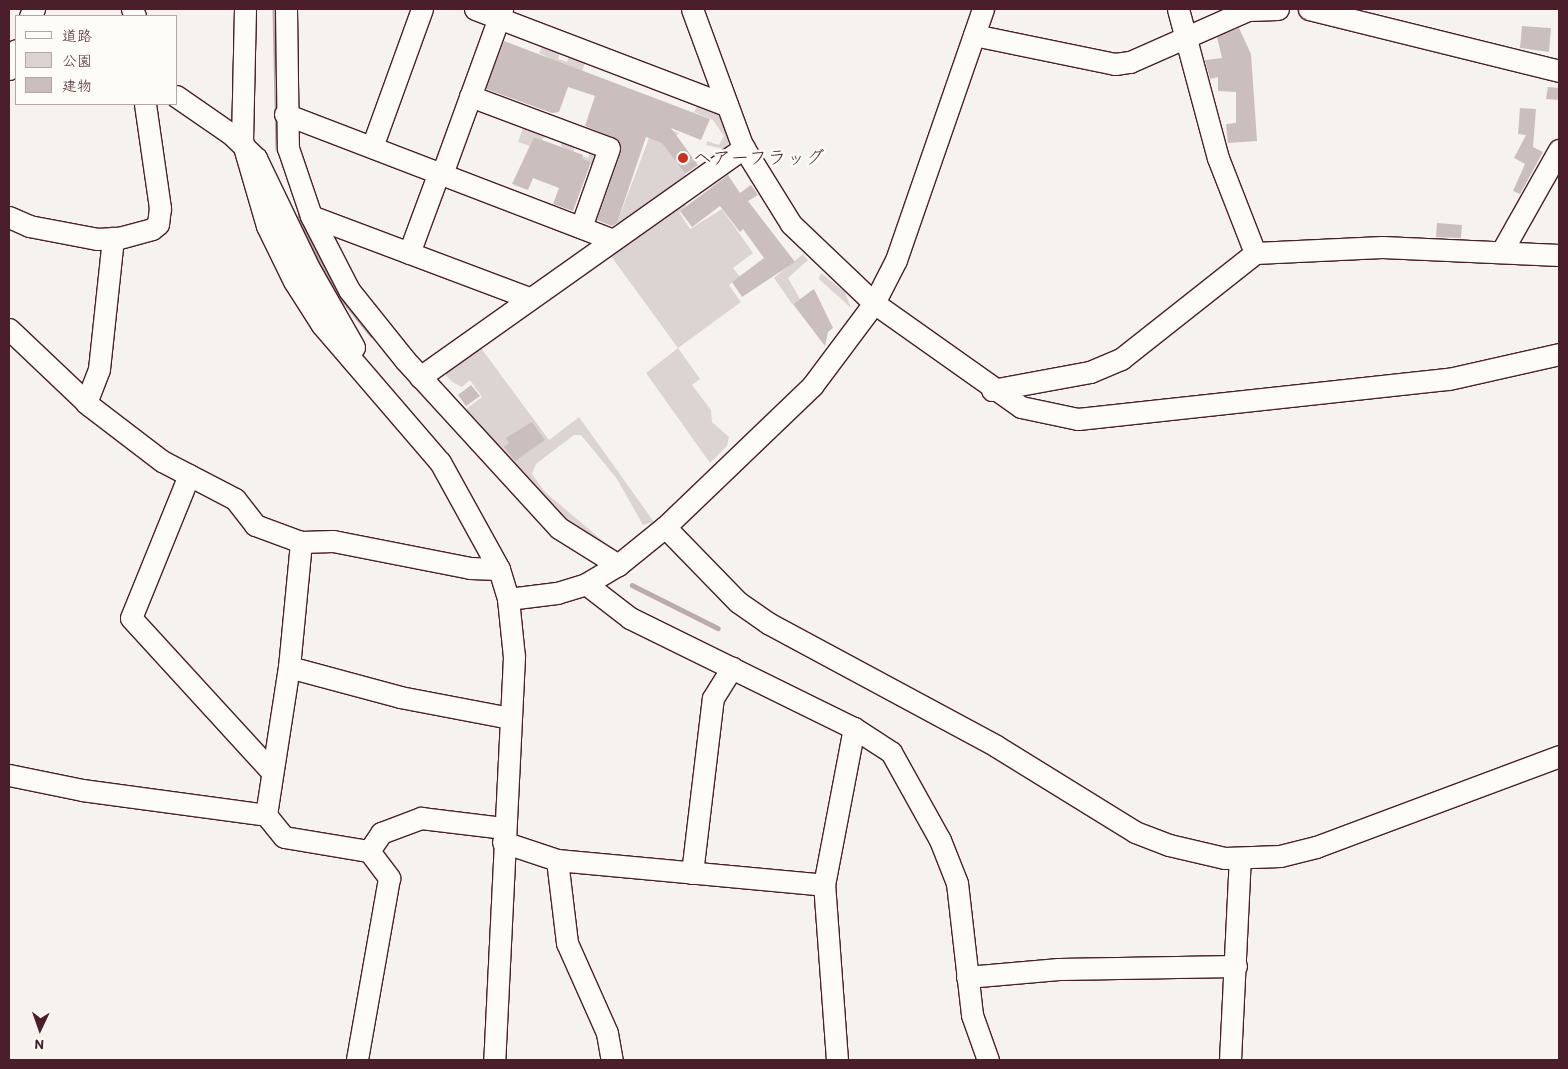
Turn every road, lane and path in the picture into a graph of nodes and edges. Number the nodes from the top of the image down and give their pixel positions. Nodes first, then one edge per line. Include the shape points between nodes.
1 (245, 9) edge
2 (286, 9) edge
3 (422, 9) edge
4 (475, 9) edge
5 (692, 9) edge
6 (983, 9) edge
7 (1178, 9) edge
8 (1278, 9) edge
9 (1309, 9) edge
10 (500, 13) edge
11 (974, 35) junction
12 (1185, 38) junction
13 (15, 53) edge
14 (9, 69) edge
15 (1559, 71) edge
16 (470, 96) junction
17 (178, 97) edge
18 (145, 105) edge
19 (727, 105) junction
20 (285, 114) junction
21 (243, 145) junction
22 (372, 147) junction
23 (744, 148) junction
24 (1559, 150) edge
25 (441, 173) junction
26 (311, 216) junction
27 (9, 217) edge
28 (581, 227) junction
29 (112, 238) junction
30 (611, 238) junction
31 (1502, 251) junction
32 (409, 253) junction
33 (1255, 253) junction
34 (1559, 255) edge
35 (529, 298) junction
36 (874, 303) junction
37 (9, 329) edge
38 (1559, 354) edge
39 (420, 377) junction
40 (992, 390) junction
41 (86, 403) junction
42 (189, 475) junction
43 (665, 528) junction
44 (301, 542) junction
45 (618, 565) junction
46 (499, 569) junction
47 (586, 584) junction
48 (508, 599) junction
49 (289, 667) junction
50 (732, 667) junction
51 (510, 718) junction
52 (854, 728) junction
53 (1559, 756) edge
54 (272, 772) junction
55 (9, 775) edge
56 (266, 814) junction
57 (504, 835) junction
58 (369, 851) junction
59 (1240, 858) junction
60 (557, 860) junction
61 (692, 873) junction
62 (824, 885) junction
63 (1236, 966) junction
64 (967, 977) junction
65 (357, 1060) edge
66 (494, 1060) edge
67 (612, 1060) edge
68 (837, 1060) edge
69 (988, 1060) edge
70 (1230, 1060) edge

1 - 21 street via 241,73
2 - 20 street
3 - 22 street
4 - 10 street
5 - 19 street
6 - 11 street
7 - 12 street
8 - 12 street via 1248,10
9 - 15 street
10 - 16 street
10 - 19 street
11 - 12 street via 1115,64 1130,62
11 - 36 street via 917,205
12 - 33 street via 1218,158
13 - 14 street
16 - 25 street
16 - 28 street via 609,148
17 - 21 street
18 - 29 street via 160,219 152,229
19 - 23 street
20 - 22 street
20 - 26 street via 288,148
21 - 46 street via 267,226 294,281 322,325 440,462
22 - 25 street
23 - 30 street
23 - 36 street via 791,224
24 - 31 street
25 - 28 street
25 - 32 street
26 - 32 street
26 - 39 street via 316,249
27 - 29 street via 73,237
28 - 30 street
29 - 41 street via 99,369
30 - 35 street
31 - 33 street via 1382,247
31 - 34 street
32 - 35 street
33 - 40 street via 1121,359 1090,372
35 - 39 street
36 - 40 street
36 - 43 street via 812,386
37 - 41 street
38 - 40 street via 1449,378 1078,419 1021,407
39 - 45 street via 559,528
41 - 42 street via 162,460
42 - 44 street via 234,499 255,526
42 - 54 street via 131,618
43 - 45 street
43 - 59 street via 738,602 800,643 996,746 1135,832 1169,845
44 - 46 street via 333,541 470,568
44 - 49 street
45 - 47 street
46 - 48 street
47 - 48 street via 557,593
47 - 50 street via 630,618
48 - 51 street via 514,657
49 - 51 street via 400,697
49 - 54 street
50 - 52 street
50 - 61 street via 713,698
51 - 57 street
52 - 62 street
52 - 64 street via 890,752 940,840 957,883
53 - 59 street via 1316,847 1280,856
54 - 56 street
55 - 56 street via 82,790
56 - 58 street via 284,837
57 - 58 street via 421,818 381,832
57 - 60 street
57 - 66 street
58 - 65 street via 389,878
59 - 63 street
60 - 61 street
60 - 67 street via 567,943 607,1033
61 - 62 street
62 - 68 street
63 - 64 street via 1059,969
63 - 70 street
64 - 69 street via 972,1015

